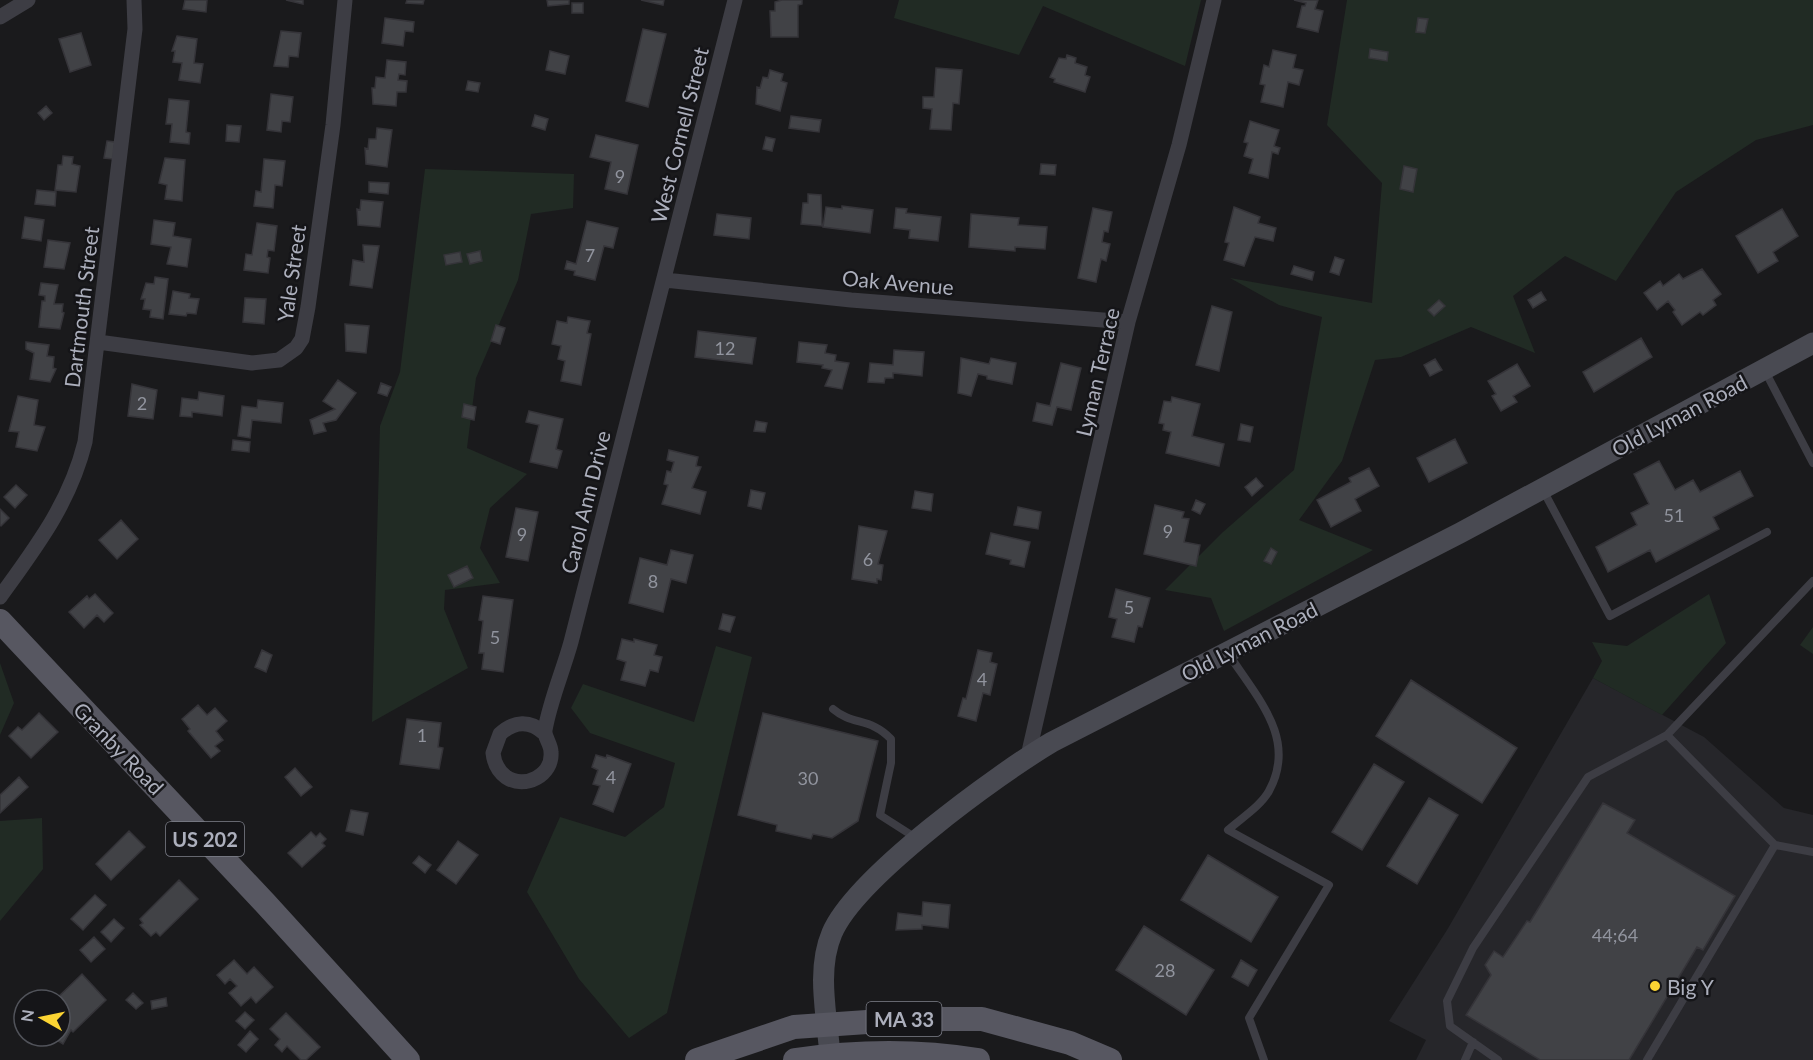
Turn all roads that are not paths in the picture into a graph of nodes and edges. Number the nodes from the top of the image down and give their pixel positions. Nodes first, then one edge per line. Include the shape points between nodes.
1 (28, 0) edge
2 (134, 0) edge
3 (345, 0) edge
4 (735, 0) edge
5 (1214, 0) edge
6 (0, 17) edge
7 (665, 280) junction
8 (1128, 322) junction
9 (99, 342) junction
10 (1813, 343) edge
11 (1765, 369) junction
12 (1813, 463) edge
13 (1542, 489) junction
14 (1767, 532) dead end
15 (1813, 580) edge
16 (0, 597) edge
17 (0, 621) edge
18 (1228, 652) junction
19 (833, 709) dead end
20 (544, 733) dead end
21 (1667, 735) junction
22 (1028, 756) junction
23 (919, 840) junction
24 (1775, 845) junction
25 (1813, 852) edge
26 (828, 1022) junction
27 (1473, 1042) junction
28 (830, 1055) junction
29 (408, 1060) edge
30 (697, 1060) edge
31 (795, 1060) edge
32 (978, 1060) edge
33 (1110, 1060) edge
34 (1264, 1060) edge
35 (1465, 1060) edge
36 (1498, 1060) edge
37 (1647, 1060) edge

1 - 6 street
2 - 9 street, Dartmouth Street via 135,29
3 - 9 street, Yale Street via 333,125 308,307 302,339 296,348 279,360 252,363
4 - 7 street, West Cornell Street
5 - 8 street, Lyman Terrace via 1176,156
7 - 8 street, Oak Avenue via 851,300
7 - 20 street, Carol Ann Drive via 572,642
8 - 22 street, Lyman Terrace
9 - 16 street, Dartmouth Street via 85,442 71,487 45,535
10 - 11 main road, Old Lyman Road
11 - 12 lane
11 - 13 main road, Old Lyman Road
13 - 14 lane via 1610,616
13 - 18 main road, Old Lyman Road
15 - 21 lane
17 - 29 main road, Granby Road / US 202
18 - 22 main road, Old Lyman Road
18 - 34 lane via 1276,727 1280,762 1268,793 1228,830 1329,885 1249,1018
19 - 23 lane via 842,717 879,727 891,739 891,763 880,815
21 - 24 lane
21 - 27 lane via 1588,777 1473,948 1448,1001 1450,1026
22 - 23 main road, Old Lyman Road
23 - 26 main road, Old Lyman Road via 868,885 832,933 825,966
24 - 25 lane
24 - 37 lane
26 - 28 main road, Old Lyman Road
26 - 30 main road, MA 33 via 794,1027
26 - 33 main road, MA 33 via 982,1019 1070,1043
27 - 35 lane
27 - 36 lane
28 - 31 main road, MA 33
28 - 32 main road, MA 33 via 918,1053

